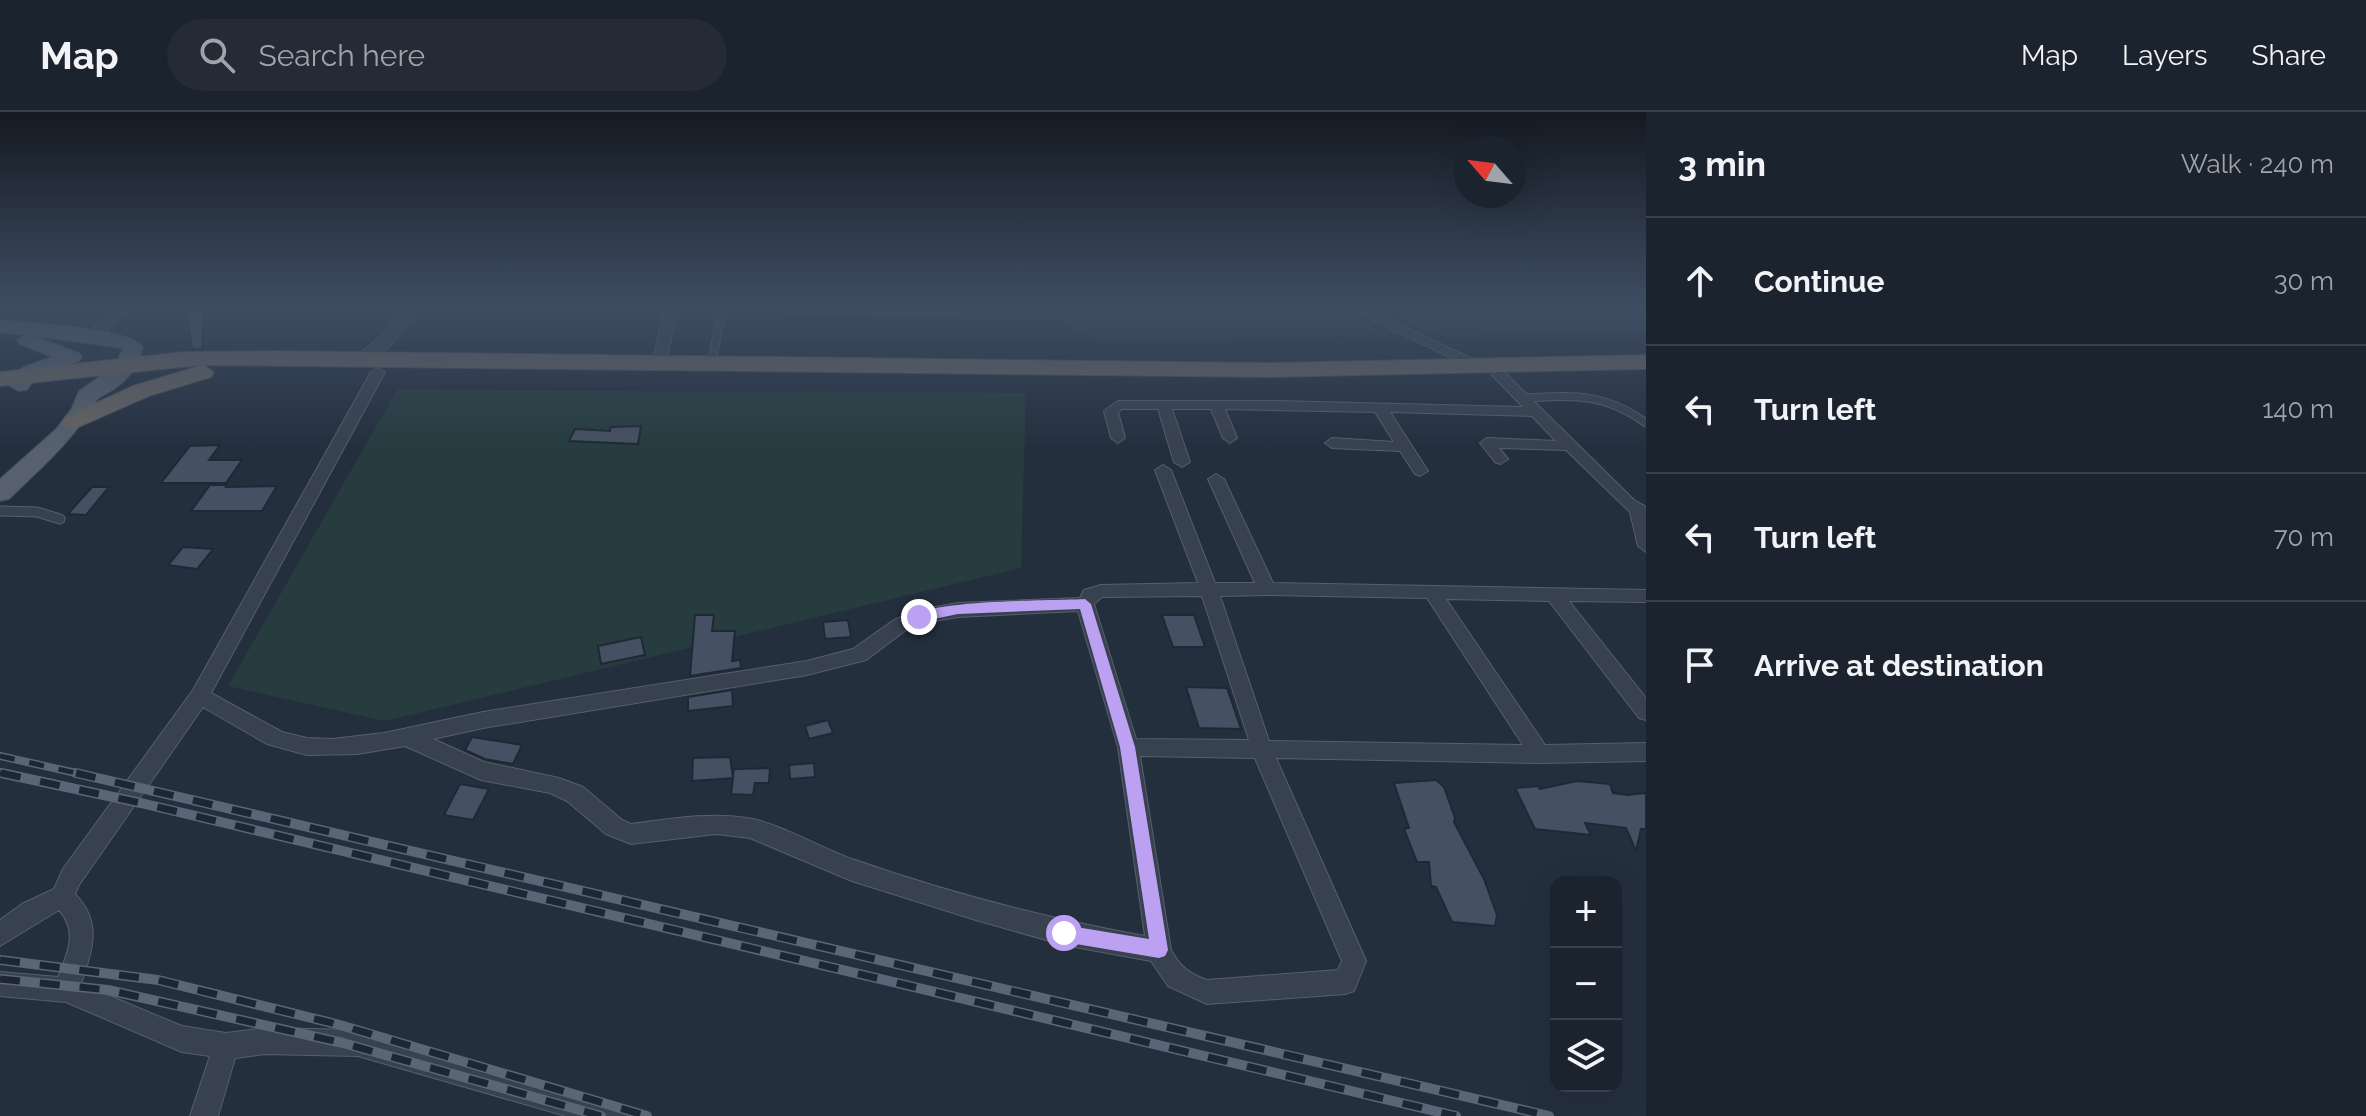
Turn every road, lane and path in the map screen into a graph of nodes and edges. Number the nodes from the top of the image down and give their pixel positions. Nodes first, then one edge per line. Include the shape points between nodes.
1 (67, 355) edge
2 (131, 355) edge
3 (383, 355) edge
4 (383, 355) edge
5 (661, 355) edge
6 (713, 355) edge
7 (1456, 355) edge
8 (1646, 362) edge
9 (379, 364) junction
10 (659, 364) junction
11 (711, 365) junction
12 (126, 369) junction
13 (1489, 370) junction
14 (1646, 371) edge
15 (203, 372) junction
16 (83, 381) junction
17 (11, 382) edge
18 (1521, 398) junction
19 (1164, 405) junction
20 (1216, 405) junction
21 (1380, 408) junction
22 (1536, 412) junction
23 (74, 422) junction
24 (1646, 423) edge
25 (1118, 438) dead end
26 (1230, 438) dead end
27 (1332, 443) dead end
28 (1570, 446) junction
29 (1405, 447) junction
30 (1500, 459) dead end
31 (1420, 471) dead end
32 (9, 478) edge
33 (1216, 479) dead end
34 (0, 493) edge
35 (0, 511) edge
36 (1641, 512) edge
37 (60, 519) dead end
38 (1646, 546) edge
39 (1267, 589) junction
40 (1209, 590) junction
41 (1433, 594) junction
42 (1555, 596) junction
43 (1646, 596) edge
44 (1085, 604) junction
45 (200, 696) junction
46 (1646, 712) edge
47 (409, 738) junction
48 (1128, 747) junction
49 (1262, 750) junction
50 (1646, 752) edge
51 (1540, 754) junction
52 (62, 897) junction
53 (0, 934) edge
54 (1159, 950) junction
55 (0, 984) edge
56 (66, 990) junction
57 (226, 1046) junction
58 (204, 1116) edge
59 (613, 1116) edge

1 - 17 main road via 72,357
2 - 12 main road
3 - 9 street
4 - 9 street
5 - 10 street
6 - 11 lane
7 - 13 street
8 - 13 highway
9 - 10 highway
9 - 12 highway via 183,359
9 - 13 highway via 1276,380
9 - 15 highway
9 - 45 street
10 - 11 highway
11 - 13 highway
12 - 15 highway
12 - 16 highway
13 - 14 highway
13 - 18 street
15 - 23 highway via 141,391
16 - 17 highway
16 - 23 main road via 86,406
18 - 22 street
18 - 24 lane via 1610,399
19 - 20 street
19 - 25 street via 1115,406 1111,411
19 - 40 street via 1173,466
20 - 21 street
20 - 26 street
21 - 22 street
21 - 29 street
22 - 28 street
23 - 32 main road
27 - 29 street
28 - 30 street via 1487,443
28 - 36 street
29 - 31 street
32 - 34 main road
33 - 39 street
35 - 37 lane
36 - 38 street
39 - 40 street
39 - 41 street
40 - 44 street via 1101,591
40 - 49 street
41 - 42 street
41 - 51 street
42 - 43 street
42 - 46 street
44 - 47 street via 937,614 900,625 859,655 836,662 480,721
44 - 48 street
45 - 47 street via 285,742 311,746
45 - 52 street
47 - 54 street via 481,771 552,784 631,834 716,824 751,828 852,870 976,909 1064,933
48 - 49 street
48 - 54 street
49 - 51 street
49 - 54 street via 1354,961 1351,971 1345,982 1207,992 1173,977
50 - 51 street
52 - 53 street
52 - 56 street via 80,913 83,928
55 - 56 street
56 - 57 street via 182,1039
57 - 58 street
57 - 59 street via 265,1041 358,1043

